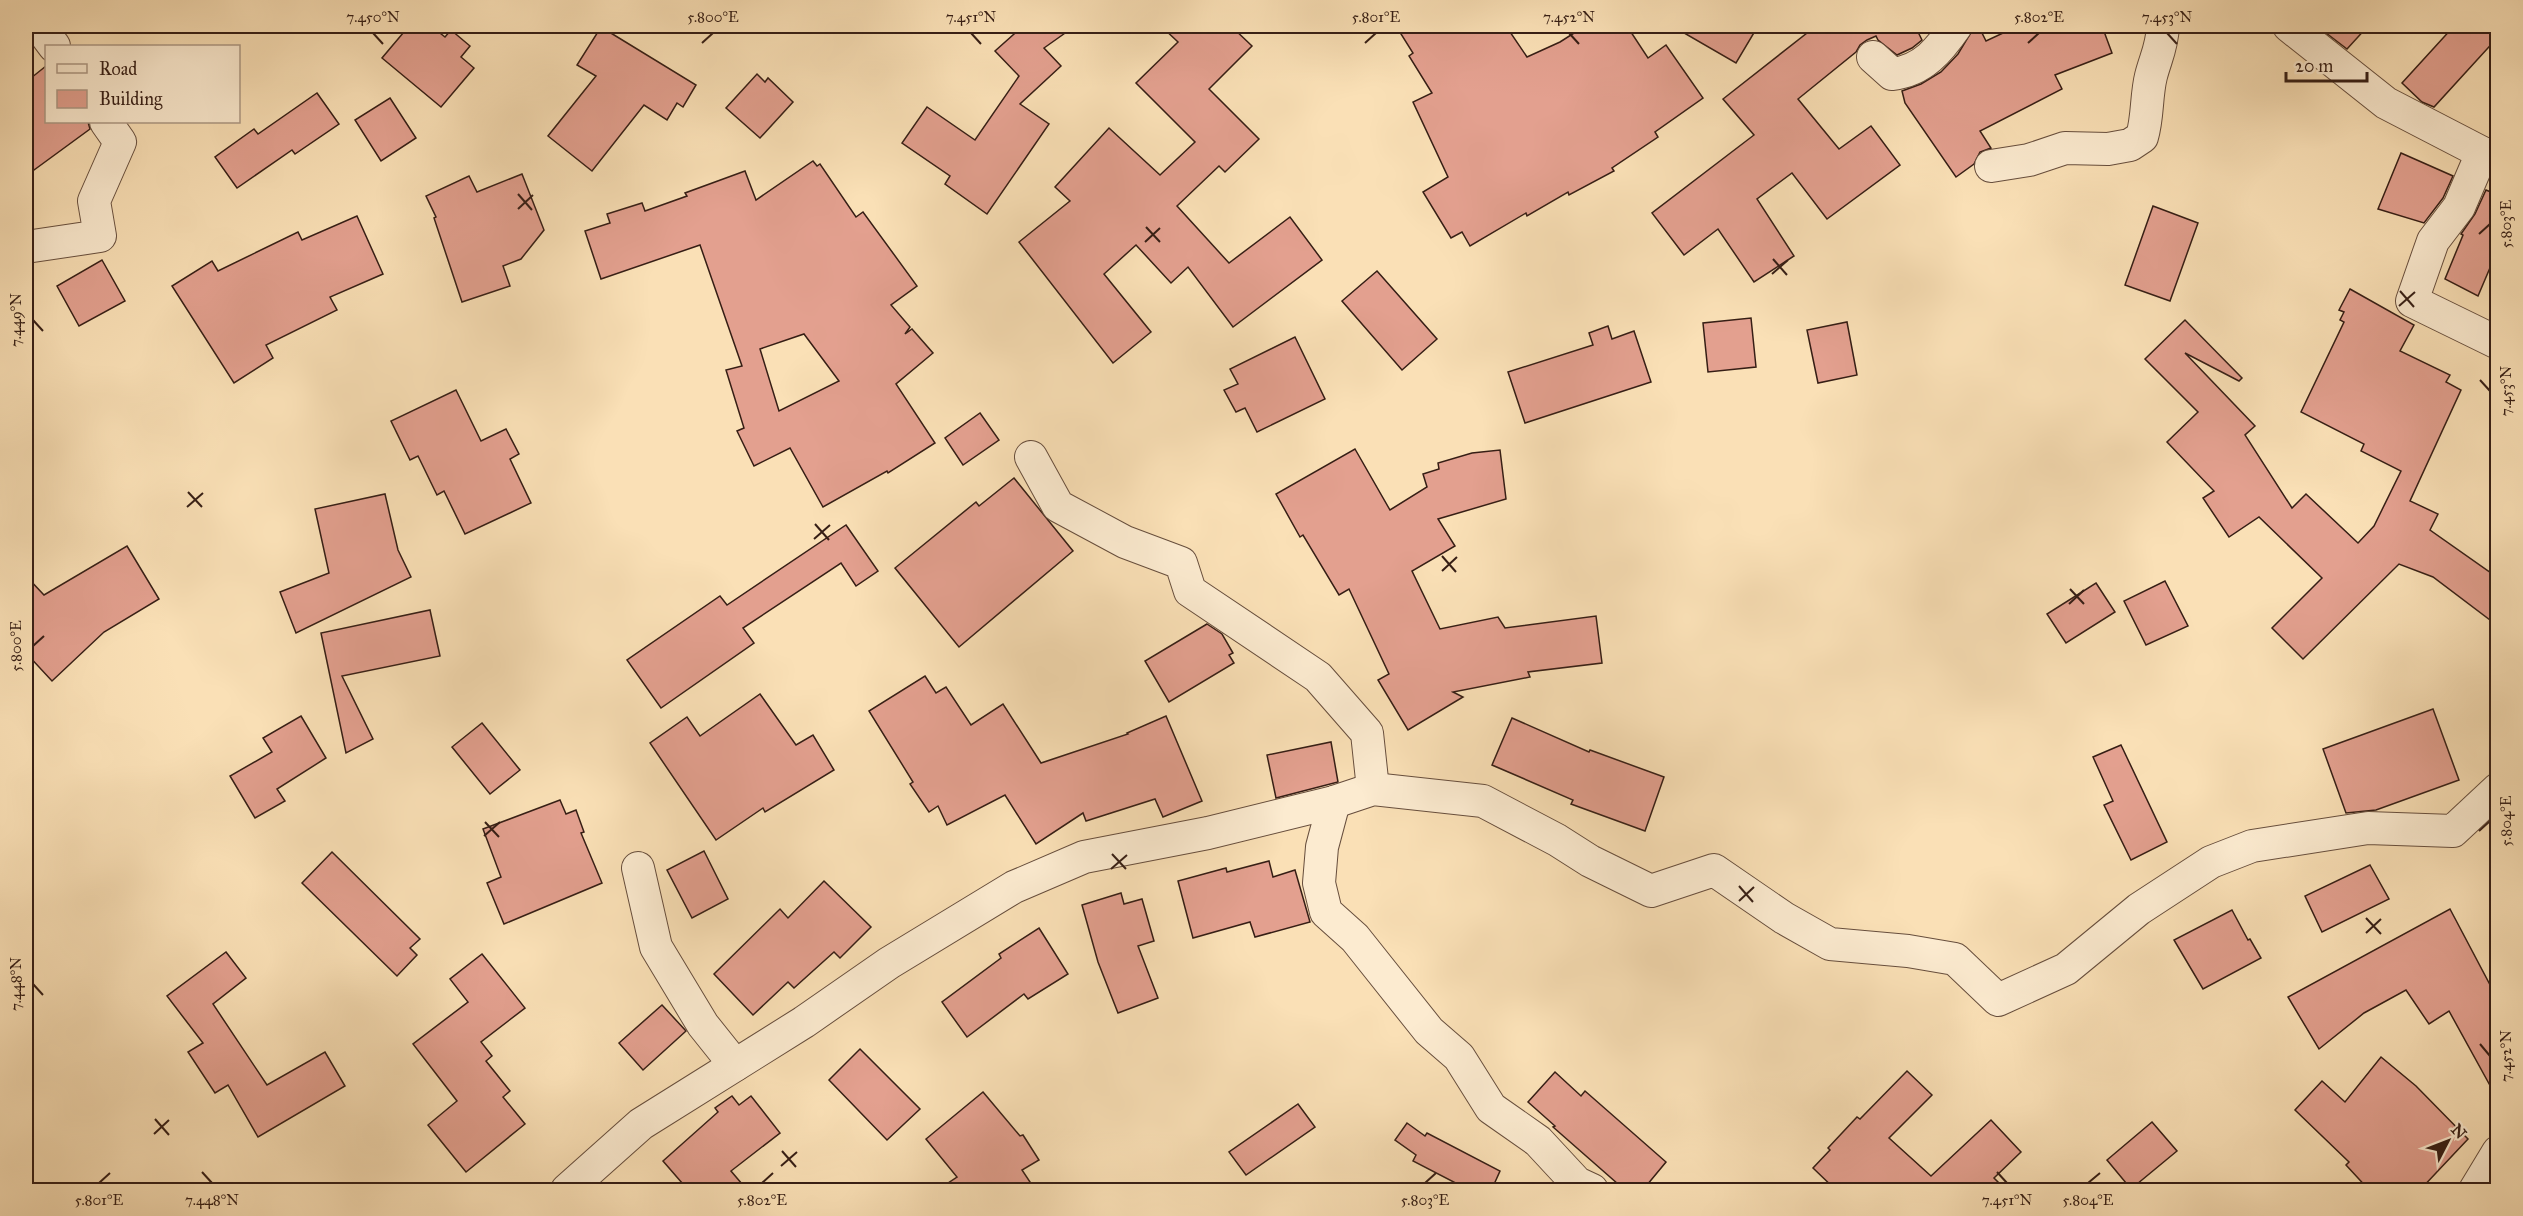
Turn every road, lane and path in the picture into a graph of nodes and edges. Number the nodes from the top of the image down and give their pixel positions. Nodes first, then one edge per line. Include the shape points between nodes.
1 (39, 26) edge
2 (1956, 26) edge
3 (2163, 26) edge
4 (2289, 26) edge
5 (53, 45) edge
6 (1873, 57) dead end
7 (107, 123) edge
8 (2490, 157) edge
9 (1991, 166) dead end
10 (26, 247) edge
11 (2498, 343) edge
12 (1031, 457) dead end
13 (1373, 789) junction
14 (2498, 789) edge
15 (1334, 802) junction
16 (638, 868) dead end
17 (735, 1065) junction
18 (2498, 1152) edge
19 (567, 1191) edge
20 (1592, 1191) edge
21 (2475, 1191) edge

1 - 5 street
2 - 6 street via 1938,52 1906,72 1892,74
3 - 9 street via 2142,137 2130,145 2065,148 2029,160
4 - 8 street via 2386,103
7 - 10 street via 120,142 94,201 100,236
8 - 11 street via 2433,241 2412,301
12 - 13 street via 1058,506 1125,542 1181,563 1190,591 1318,677 1366,733
13 - 14 street via 1483,801 1651,891 1714,870 1830,944 1955,959 1998,1000 2066,969 2139,909 2211,862 2252,846 2368,828 2453,831
13 - 15 street
15 - 17 street via 1208,833 1084,857 1014,887
15 - 20 street via 1322,847 1319,883 1326,912 1355,938 1429,1031 1459,1058 1491,1108 1538,1141 1577,1183
16 - 17 street via 656,947 703,1025
17 - 19 street via 641,1124
18 - 21 street

